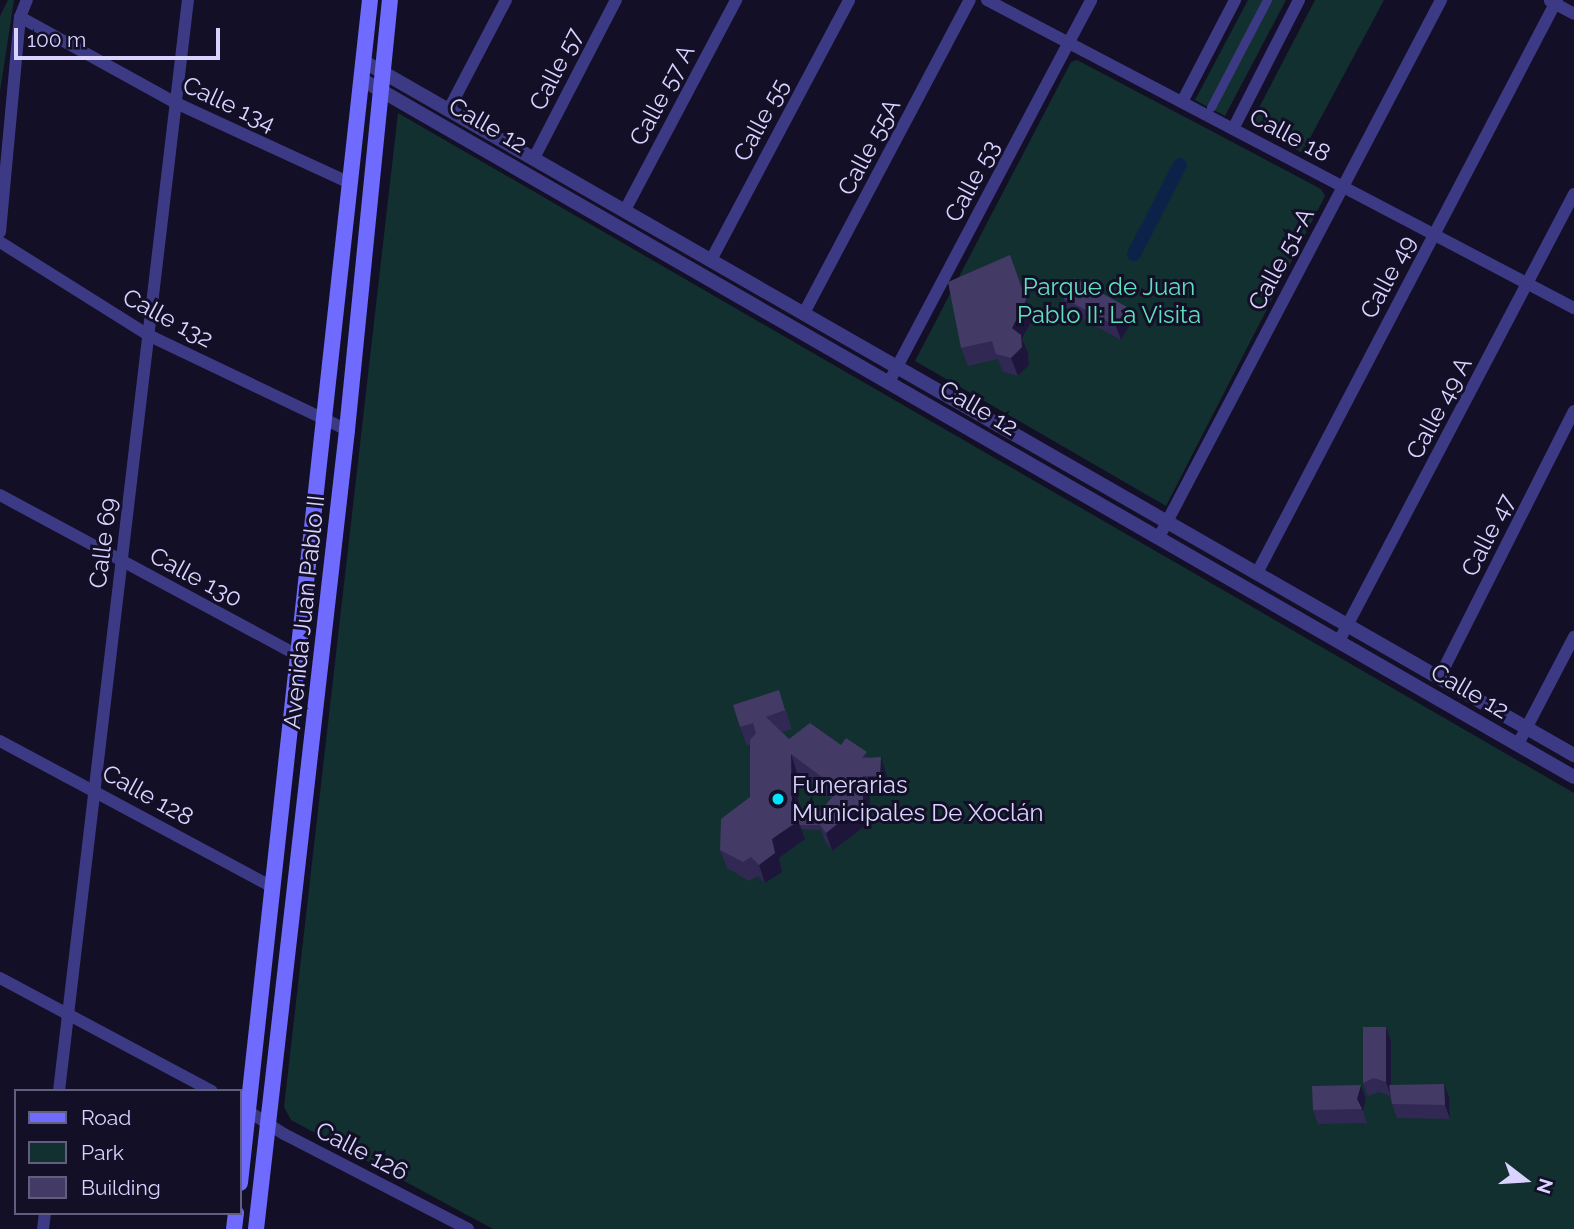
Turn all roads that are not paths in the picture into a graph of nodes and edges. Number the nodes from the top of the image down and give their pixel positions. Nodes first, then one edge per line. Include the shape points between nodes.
1 (27, 0) edge
2 (188, 0) edge
3 (370, 0) edge
4 (397, 0) edge
5 (506, 0) edge
6 (616, 0) edge
7 (736, 0) edge
8 (849, 0) edge
9 (970, 0) edge
10 (987, 0) edge
11 (1091, 0) edge
12 (1236, 0) edge
13 (1267, 0) edge
14 (1299, 0) edge
15 (1441, 0) edge
16 (1553, 1) edge
17 (390, 8) edge
18 (1574, 14) edge
19 (20, 16) junction
20 (1069, 43) junction
21 (363, 61) junction
22 (383, 71) junction
23 (361, 79) junction
24 (380, 89) junction
25 (1182, 102) junction
26 (176, 103) junction
27 (1211, 107) dead end
28 (449, 109) junction
29 (1233, 129) junction
30 (534, 158) junction
31 (350, 183) junction
32 (1343, 187) junction
33 (1574, 194) edge
34 (625, 210) junction
35 (0, 232) edge
36 (1434, 234) junction
37 (0, 242) edge
38 (682, 243) junction
39 (675, 259) junction
40 (711, 260) junction
41 (1528, 283) junction
42 (1574, 308) edge
43 (804, 313) junction
44 (148, 335) junction
45 (898, 367) junction
46 (889, 382) junction
47 (1574, 411) edge
48 (325, 417) junction
49 (347, 430) junction
50 (0, 495) edge
51 (1167, 522) junction
52 (1159, 537) junction
53 (122, 560) junction
54 (1257, 573) junction
55 (1349, 626) junction
56 (1574, 637) edge
57 (1339, 641) junction
58 (299, 656) junction
59 (1439, 678) junction
60 (1526, 728) junction
61 (0, 741) edge
62 (1518, 744) junction
63 (1574, 755) edge
64 (1574, 777) edge
65 (95, 790) junction
66 (274, 888) junction
67 (0, 978) edge
68 (68, 1014) junction
69 (59, 1089) edge
70 (208, 1089) edge
71 (244, 1109) edge
72 (269, 1125) junction
73 (242, 1146) edge
74 (444, 1223) edge
75 (256, 1229) edge
76 (468, 1229) edge

1 - 19 street
2 - 26 street, Calle 69
3 - 21 main road, Avenida Juan Pablo II
4 - 17 street
5 - 28 street
6 - 30 street, Calle 57
7 - 34 street, Calle 57 A
8 - 40 street, Calle 55
9 - 43 street, Calle 55A
10 - 20 street, Calle 18
11 - 20 street, Calle 53
12 - 25 street
13 - 27 street
14 - 29 street
15 - 32 street, Calle 51-A
16 - 18 street
16 - 36 street, Calle 49
17 - 22 main road, Avenida Juan Pablo II
19 - 26 street, Calle 134
19 - 35 street
20 - 25 street, Calle 18
20 - 45 street, Calle 53
21 - 22 street, Calle 12
21 - 23 main road, Avenida Juan Pablo II
22 - 24 main road, Avenida Juan Pablo II
22 - 28 street, Calle 12
23 - 24 street, Calle 12
23 - 31 main road, Avenida Juan Pablo II
24 - 39 street, Calle 12
24 - 49 main road, Avenida Juan Pablo II
25 - 29 street, Calle 18
26 - 31 street, Calle 134
26 - 44 street, Calle 69
28 - 30 street, Calle 12
29 - 32 street, Calle 18
30 - 34 street, Calle 12
31 - 48 main road, Avenida Juan Pablo II
32 - 36 street, Calle 18
32 - 51 street, Calle 51-A
33 - 41 street, Calle 49 A
34 - 38 street, Calle 12
36 - 41 street, Calle 18
36 - 54 street, Calle 49
37 - 44 street, Calle 132
38 - 39 street
38 - 40 street, Calle 12
39 - 46 street, Calle 12
40 - 43 street, Calle 12
41 - 42 street, Calle 18
41 - 55 street, Calle 49 A
43 - 45 street, Calle 12
44 - 48 street, Calle 132
44 - 53 street, Calle 69
45 - 46 street, Calle 53
45 - 51 street, Calle 12
46 - 52 street, Calle 12
47 - 59 street, Calle 47
48 - 49 street, Calle 132
48 - 58 main road, Avenida Juan Pablo II
49 - 72 main road, Avenida Juan Pablo II
50 - 53 street, Calle 130
51 - 52 street, Calle 51-A
51 - 54 street, Calle 12
52 - 57 street, Calle 12
53 - 58 street, Calle 130
53 - 65 street, Calle 69
54 - 55 street, Calle 12
55 - 57 street, Calle 49 A
55 - 59 street, Calle 12
56 - 60 street
57 - 62 street, Calle 12
58 - 66 main road, Avenida Juan Pablo II
59 - 60 street, Calle 12
60 - 62 street
60 - 63 street, Calle 12
61 - 65 street, Calle 128
62 - 64 street, Calle 12
65 - 66 street, Calle 128
65 - 68 street, Calle 69
66 - 71 main road, Avenida Juan Pablo II
67 - 68 street
68 - 69 street, Calle 69
68 - 70 street
71 - 72 street, Calle 126
71 - 73 main road, Avenida Juan Pablo II
72 - 74 street, Calle 126
72 - 75 main road, Avenida Juan Pablo II
74 - 76 street, Calle 126

